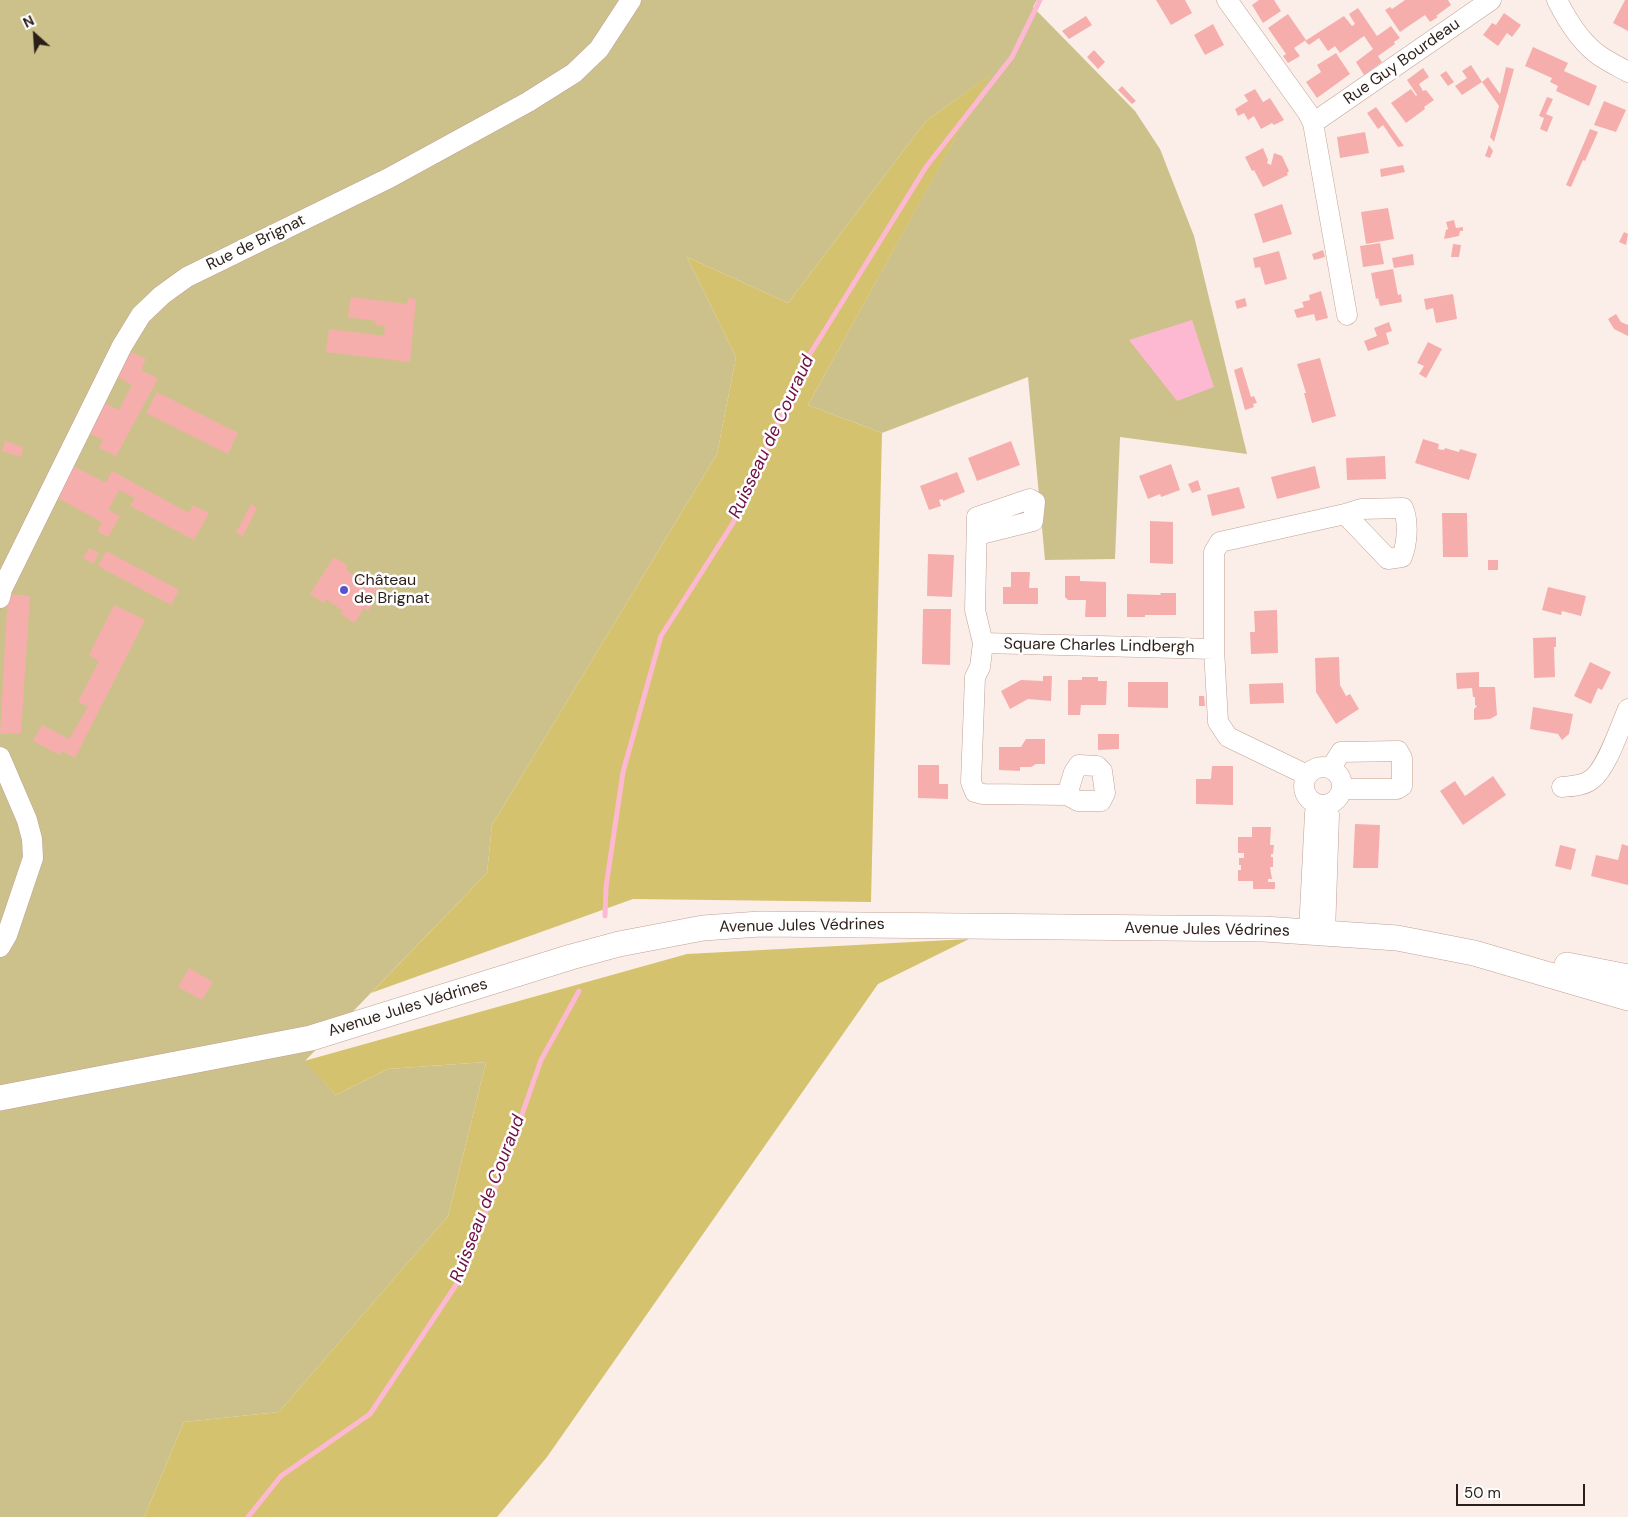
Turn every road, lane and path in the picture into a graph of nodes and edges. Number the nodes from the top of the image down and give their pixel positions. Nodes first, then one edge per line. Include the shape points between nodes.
1 (631, 0) edge
2 (1227, 0) edge
3 (1491, 0) edge
4 (1556, 0) edge
5 (1628, 72) edge
6 (1313, 124) junction
7 (1348, 315) dead end
8 (1345, 514) dead end
9 (977, 535) dead end
10 (0, 598) edge
11 (983, 643) junction
12 (1214, 649) junction
13 (1628, 709) edge
14 (0, 757) edge
15 (1331, 768) junction
16 (1307, 775) junction
17 (1562, 787) dead end
18 (1342, 789) junction
19 (1067, 795) dead end
20 (1322, 804) junction
21 (1317, 932) junction
22 (0, 947) edge
23 (1474, 953) junction
24 (1628, 977) edge
25 (1628, 998) edge
26 (0, 1098) edge

1 - 10 street, Rue de Brignat via 599,49 574,72 528,102 389,178 187,277 162,294 141,316 122,346 2,588
2 - 6 street
3 - 6 street, Rue Guy Bourdeau
4 - 5 street via 1579,36 1598,55
6 - 7 street
8 - 12 street via 1220,542 1214,552
9 - 11 street, Square Charles Lindbergh via 975,610
11 - 12 street, Square Charles Lindbergh
11 - 19 street, Square Charles Lindbergh via 980,667 975,677 971,782 975,792
12 - 16 street via 1218,722 1228,737
13 - 17 street via 1602,768 1592,780 1578,786
14 - 22 street via 27,820 33,858
15 - 16 street via 1318,768
15 - 18 street via 1340,777
15 - 18 street via 1341,752 1398,751 1402,758 1402,786 1397,789
16 - 20 street via 1305,792 1312,802
18 - 20 street via 1336,800
20 - 21 street via 1328,834
21 - 23 main road, Avenue Jules Védrines via 1397,938
21 - 26 main road, Avenue Jules Védrines via 858,924 760,924 703,928 571,957 311,1038
23 - 24 main road, Avenue Jules Védrines via 1523,957
23 - 25 main road, Avenue Jules Védrines

